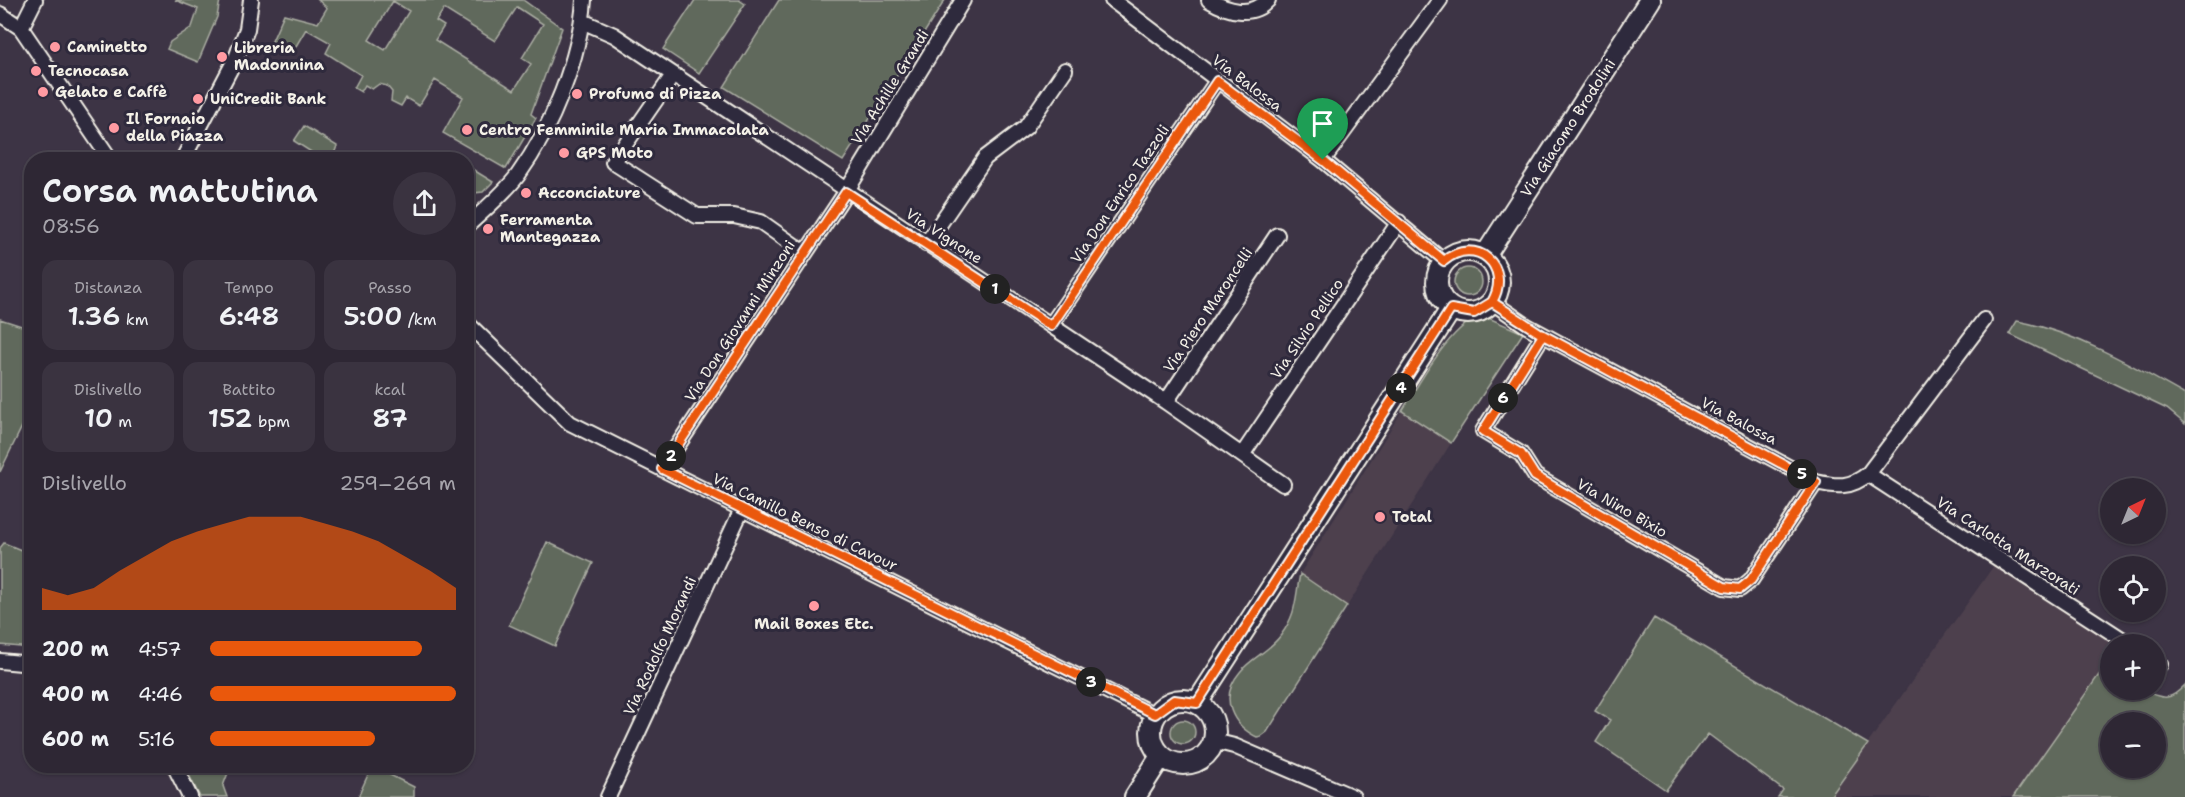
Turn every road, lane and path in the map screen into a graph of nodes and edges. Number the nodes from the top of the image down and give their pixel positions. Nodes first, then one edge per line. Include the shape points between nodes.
1 (35, 0) edge
2 (251, 0) edge
3 (584, 0) edge
4 (963, 0) edge
5 (1112, 0) edge
6 (1209, 0) edge
7 (1268, 0) edge
8 (1440, 0) edge
9 (1650, 0) edge
10 (0, 14) edge
11 (582, 21) junction
12 (21, 28) junction
13 (1065, 70) dead end
14 (672, 75) junction
15 (1217, 81) junction
16 (105, 152) edge
17 (187, 152) edge
18 (1323, 160) junction
19 (846, 192) junction
20 (474, 219) edge
21 (1399, 222) junction
22 (1277, 235) dead end
23 (926, 244) junction
24 (805, 253) junction
25 (1485, 256) junction
26 (1444, 261) junction
27 (1492, 302) junction
28 (1451, 309) junction
29 (1984, 320) dead end
30 (1051, 326) junction
31 (474, 330) edge
32 (1543, 335) junction
33 (1166, 402) junction
34 (1242, 455) junction
35 (662, 469) junction
36 (1868, 474) junction
37 (1816, 482) junction
38 (1283, 484) dead end
39 (742, 508) junction
40 (2114, 634) edge
41 (0, 661) edge
42 (24, 663) edge
43 (1197, 703) junction
44 (1155, 714) junction
45 (1214, 741) junction
46 (1161, 756) junction
47 (178, 773) edge
48 (190, 797) edge
49 (608, 797) edge
50 (1136, 797) edge
51 (1353, 797) edge

1 - 12 street
2 - 17 street via 247,29 236,58
3 - 11 street
4 - 19 street, Via Achille Grandi
5 - 15 street, Via Balossa
6 - 7 street via 1241,11 1259,9
8 - 18 street
9 - 25 street, Via Giacomo Brodolini
10 - 12 street
11 - 14 street, Via Vignone via 614,35
11 - 20 street via 578,45 536,148 513,181
12 - 16 street
13 - 23 street via 1026,127 985,158
14 - 19 street, Via Vignone
14 - 24 street via 613,162 697,216 734,216 761,222
15 - 18 street, Via Balossa
15 - 30 street, Via Don Enrico Tazzoli
18 - 21 street, Via Balossa
19 - 23 street, Via Vignone
19 - 24 street, Via Don Giovanni Minzoni
21 - 26 street, Via Balossa
21 - 34 street, Via Silvio Pellico
22 - 33 street, Via Piero Maroncelli
23 - 30 street, Via Vignone
24 - 35 street, Via Don Giovanni Minzoni
25 - 26 street via 1467,251
25 - 27 street via 1498,277 1499,286
26 - 28 street via 1437,287 1439,296
27 - 28 street via 1474,313
27 - 32 street, Via Balossa
28 - 43 street
29 - 36 street, Via Balossa
30 - 33 street, Via Vignone
31 - 35 street, Via Camillo Benso di Cavour via 565,420
32 - 37 street, Via Balossa
32 - 37 street, Via Nino Bixio via 1483,431 1521,454 1535,476 1724,587 1740,589 1751,580
33 - 34 street, Via Vignone
34 - 38 street, Via Vignone
35 - 39 street, Via Camillo Benso di Cavour
36 - 37 street, Via Balossa via 1844,486
36 - 40 street, Via Carlotta Marzorati
39 - 44 street, Via Camillo Benso di Cavour
39 - 49 street, Via Rodolfo Morandi
41 - 42 street
43 - 44 street via 1174,700
43 - 45 street via 1214,723
44 - 46 street via 1151,741
45 - 46 street via 1204,756 1187,764
45 - 51 street
46 - 50 street
47 - 48 street

